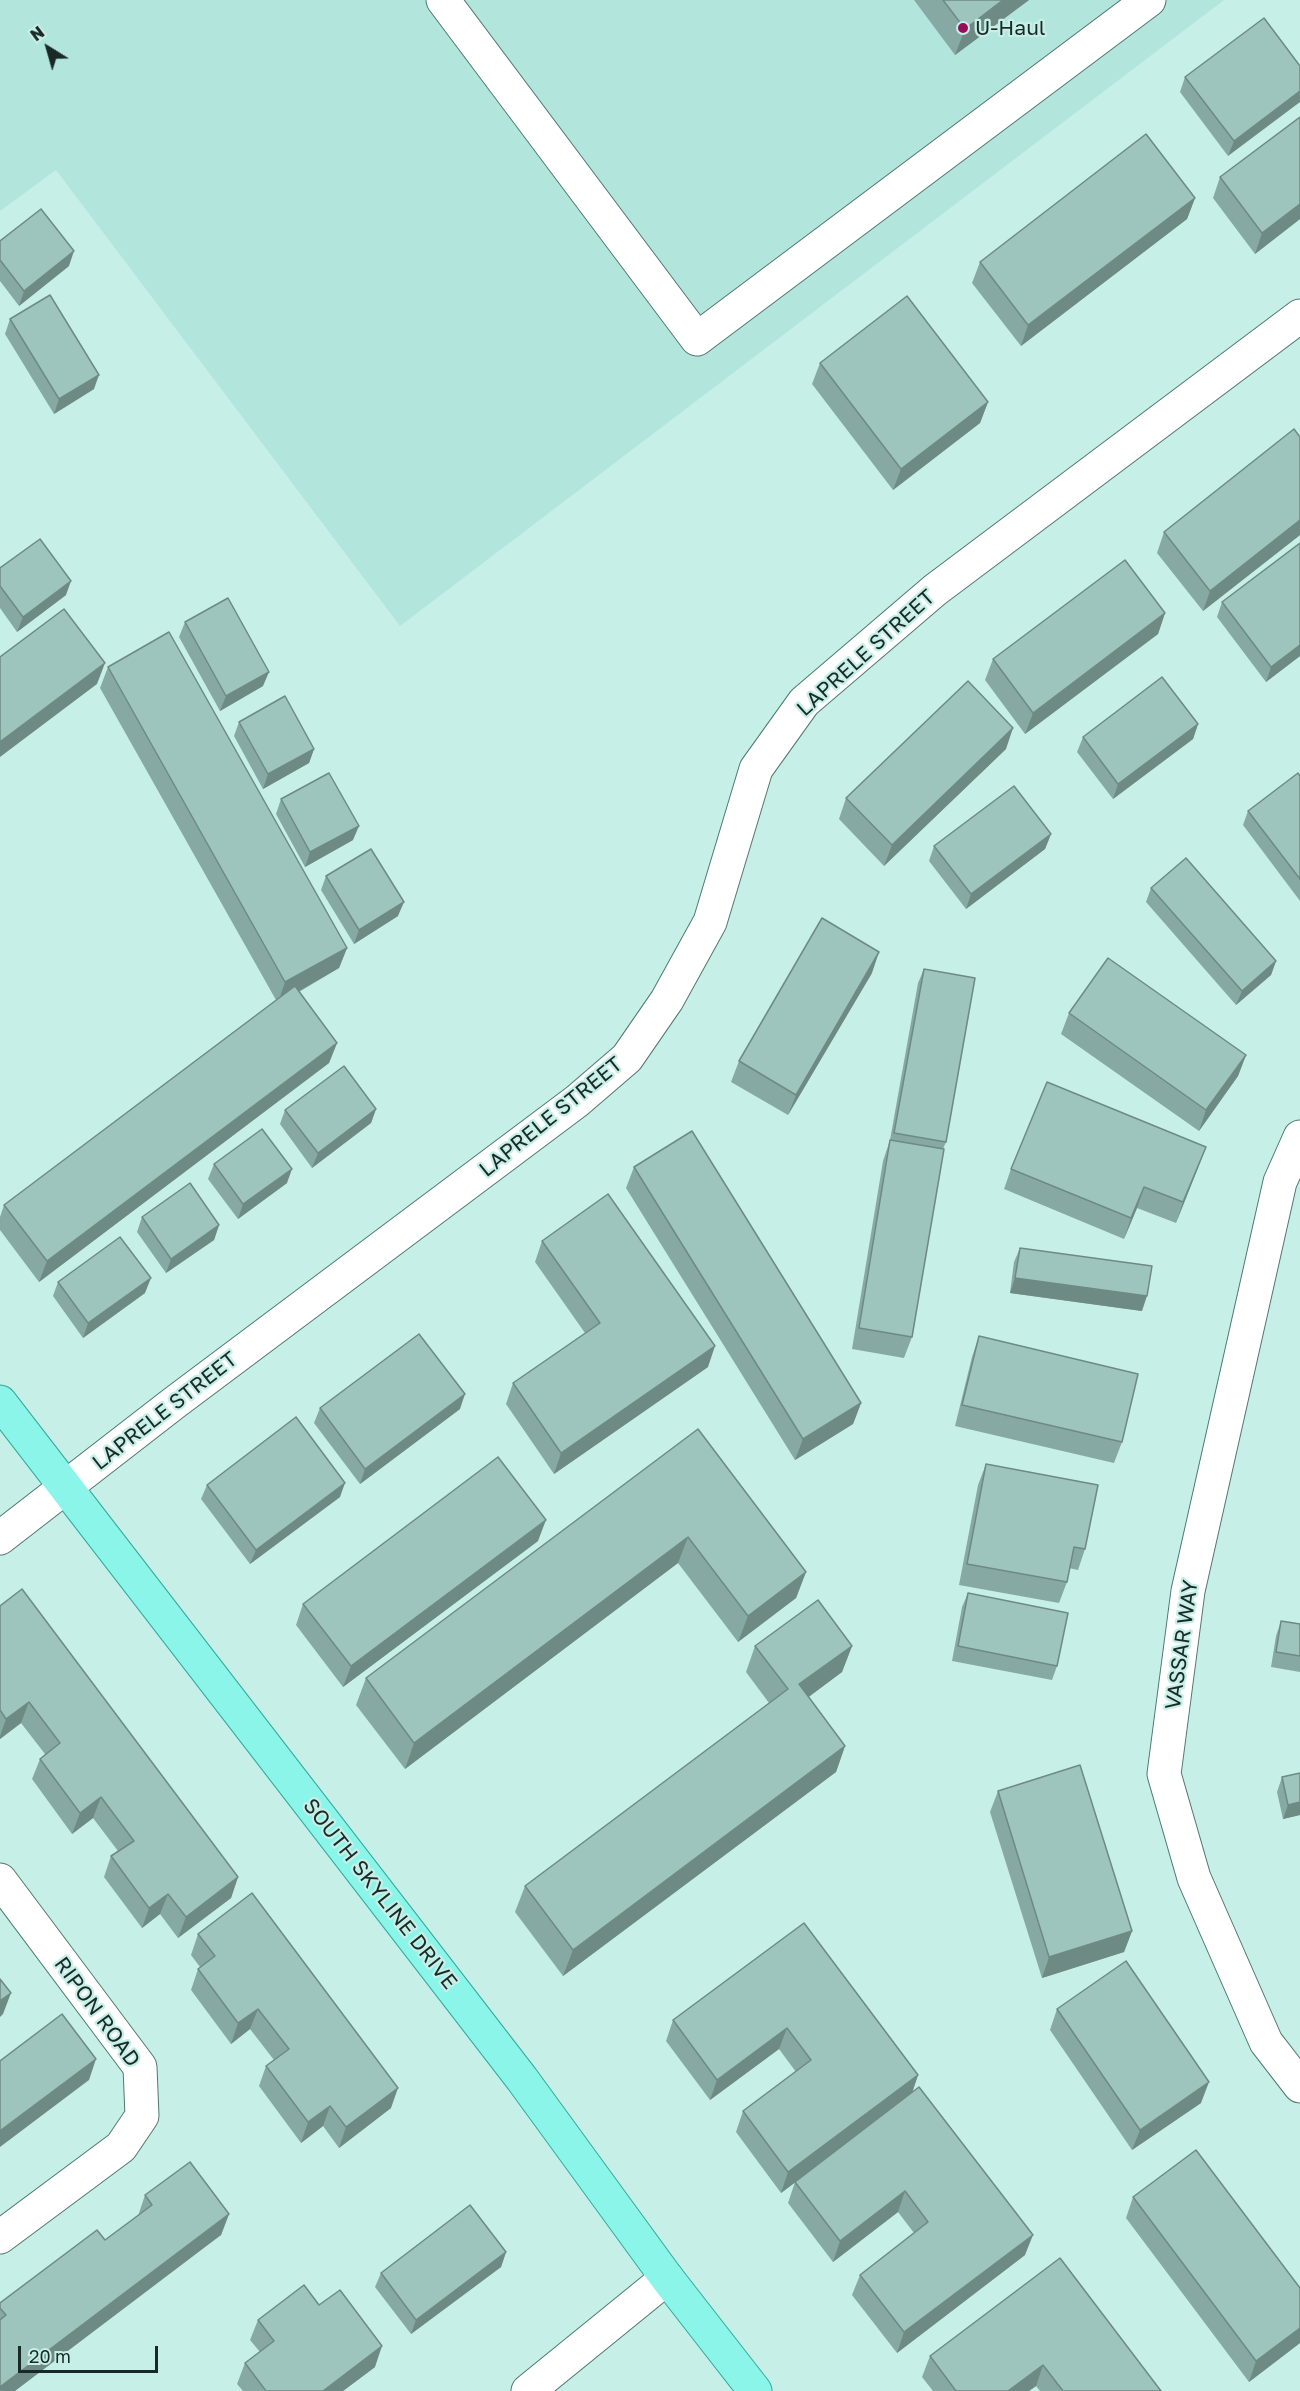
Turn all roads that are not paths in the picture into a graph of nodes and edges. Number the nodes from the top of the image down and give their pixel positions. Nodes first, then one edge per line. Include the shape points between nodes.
1 (443, 0) edge
2 (1149, 0) edge
3 (1300, 316) edge
4 (1300, 1137) edge
5 (0, 1402) edge
6 (65, 1488) junction
7 (0, 1538) edge
8 (0, 1880) edge
9 (1300, 2086) edge
10 (0, 2237) edge
11 (667, 2278) junction
12 (528, 2391) edge
13 (754, 2391) edge

1 - 2 street via 697,339
3 - 6 street, LAPRELE STREET via 935,590 804,702 756,769 710,922 667,1000 627,1058 577,1101
4 - 9 street, VASSAR WAY via 1280,1182 1188,1592 1164,1774 1199,1889 1266,2042
5 - 6 main road, SOUTH SKYLINE DRIVE
6 - 7 street, LAPRELE STREET
6 - 11 main road, SOUTH SKYLINE DRIVE via 522,2079
8 - 10 street, RIPON ROAD via 140,2067 142,2116 121,2148
11 - 12 street
11 - 13 main road, SOUTH SKYLINE DRIVE

